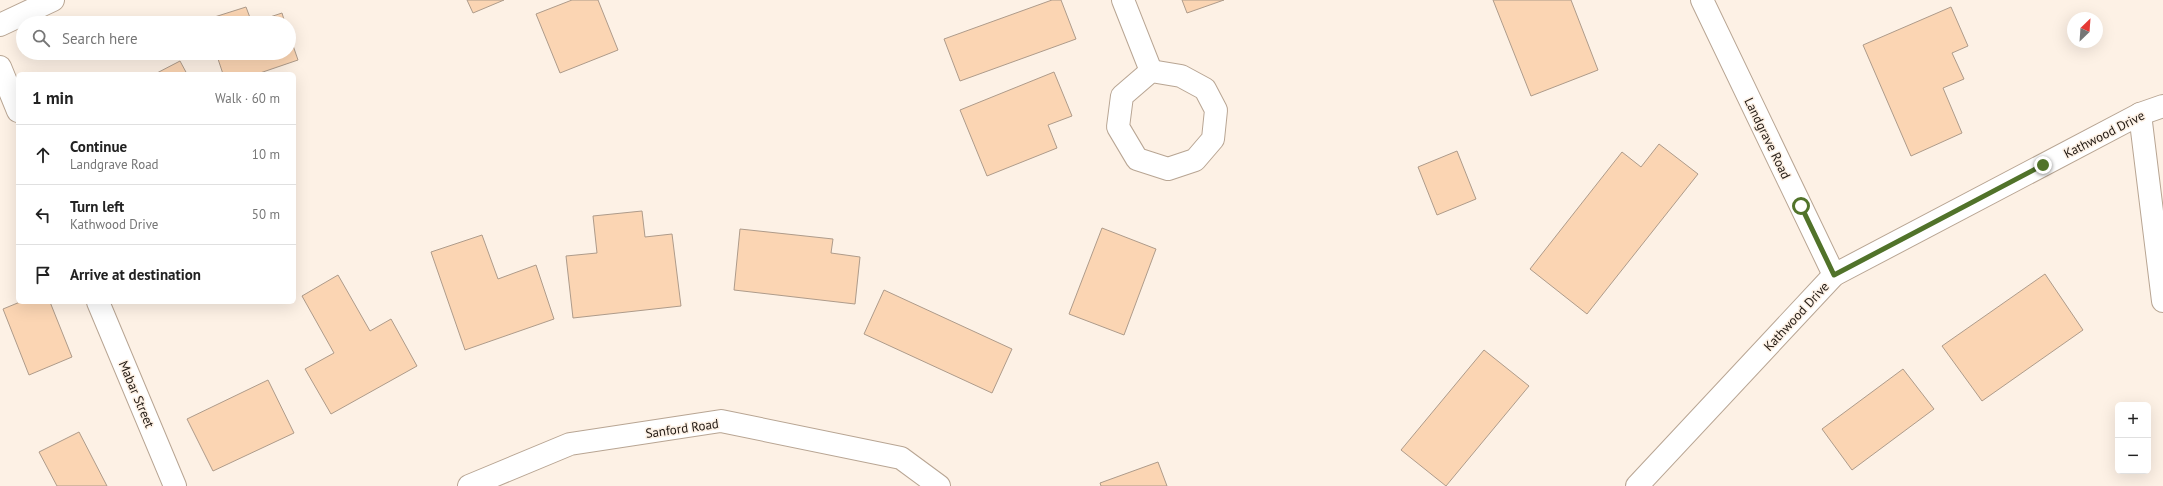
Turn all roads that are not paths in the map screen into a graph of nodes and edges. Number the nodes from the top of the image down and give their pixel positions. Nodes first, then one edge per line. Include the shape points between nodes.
1 (53, 0) edge
2 (1123, 0) edge
3 (1702, 0) edge
4 (19, 16) edge
5 (16, 17) edge
6 (0, 25) edge
7 (0, 68) edge
8 (1151, 71) junction
9 (16, 105) edge
10 (2163, 106) edge
11 (2140, 114) junction
12 (1834, 275) junction
13 (2163, 301) edge
14 (99, 304) edge
15 (175, 486) edge
16 (469, 486) edge
17 (939, 486) edge
18 (1637, 486) edge

1 - 4 street
2 - 8 street
3 - 12 street, Landgrave Road
5 - 6 street
7 - 9 street
8 - 8 street via 1181,76 1205,89 1216,110 1213,139 1195,160 1168,169 1137,159 1118,127 1122,96
10 - 11 street, Kathwood Drive
11 - 12 street, Kathwood Drive
11 - 13 street
12 - 18 street, Kathwood Drive
14 - 15 street, Mabar Street
16 - 17 street, Sanford Road via 570,444 721,421 901,458

